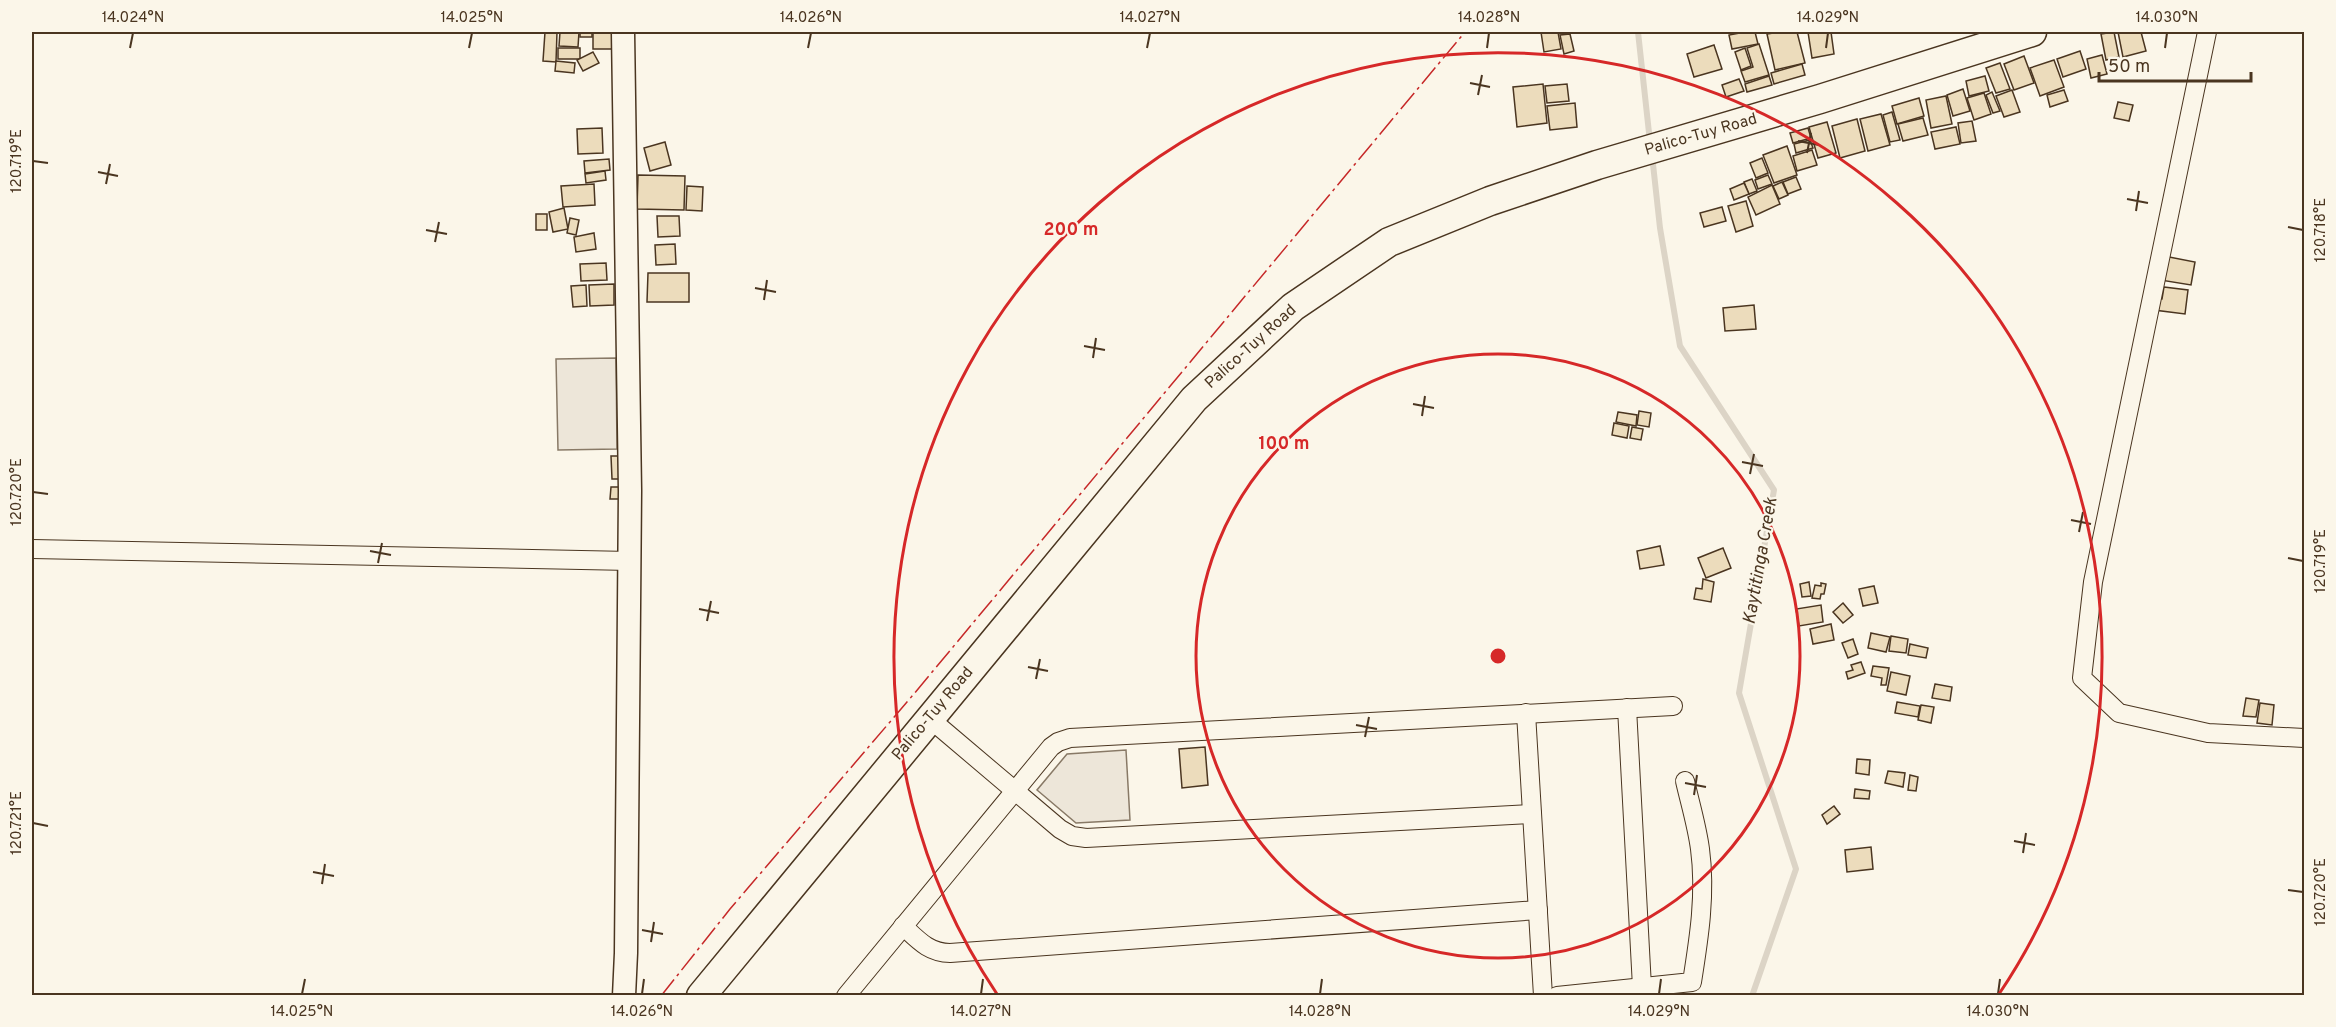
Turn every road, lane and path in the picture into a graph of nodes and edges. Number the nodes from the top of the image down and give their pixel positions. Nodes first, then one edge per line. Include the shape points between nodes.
1 (623, 32) edge
2 (2032, 32) edge
3 (2206, 32) edge
4 (32, 549) edge
5 (630, 561) junction
6 (1673, 706) dead end
7 (1627, 708) junction
8 (1526, 713) junction
9 (928, 718) junction
10 (2304, 738) edge
11 (1685, 780) dead end
12 (1014, 791) junction
13 (1532, 814) junction
14 (1538, 910) junction
15 (903, 926) junction
16 (1642, 987) junction
17 (624, 996) edge
18 (701, 996) edge
19 (846, 996) edge
20 (1543, 996) edge
21 (1557, 996) edge

1 - 5 street
2 - 9 main road, Palico-Tuy Road via 1597,165 1490,201 1389,242 1293,307 1194,399
3 - 10 street via 2093,582 2082,678 2119,713 2208,733
4 - 5 street
5 - 17 street
6 - 7 street
7 - 8 street
7 - 16 street
8 - 12 street via 1070,738 1051,747
8 - 13 street
9 - 12 street
9 - 18 main road, Palico-Tuy Road
11 - 16 street via 1700,848 1702,879 1702,914 1692,982
12 - 13 street via 1059,829 1086,838
12 - 15 street
13 - 14 street
14 - 15 street via 950,953 925,946
14 - 20 street
15 - 19 street
16 - 21 street

